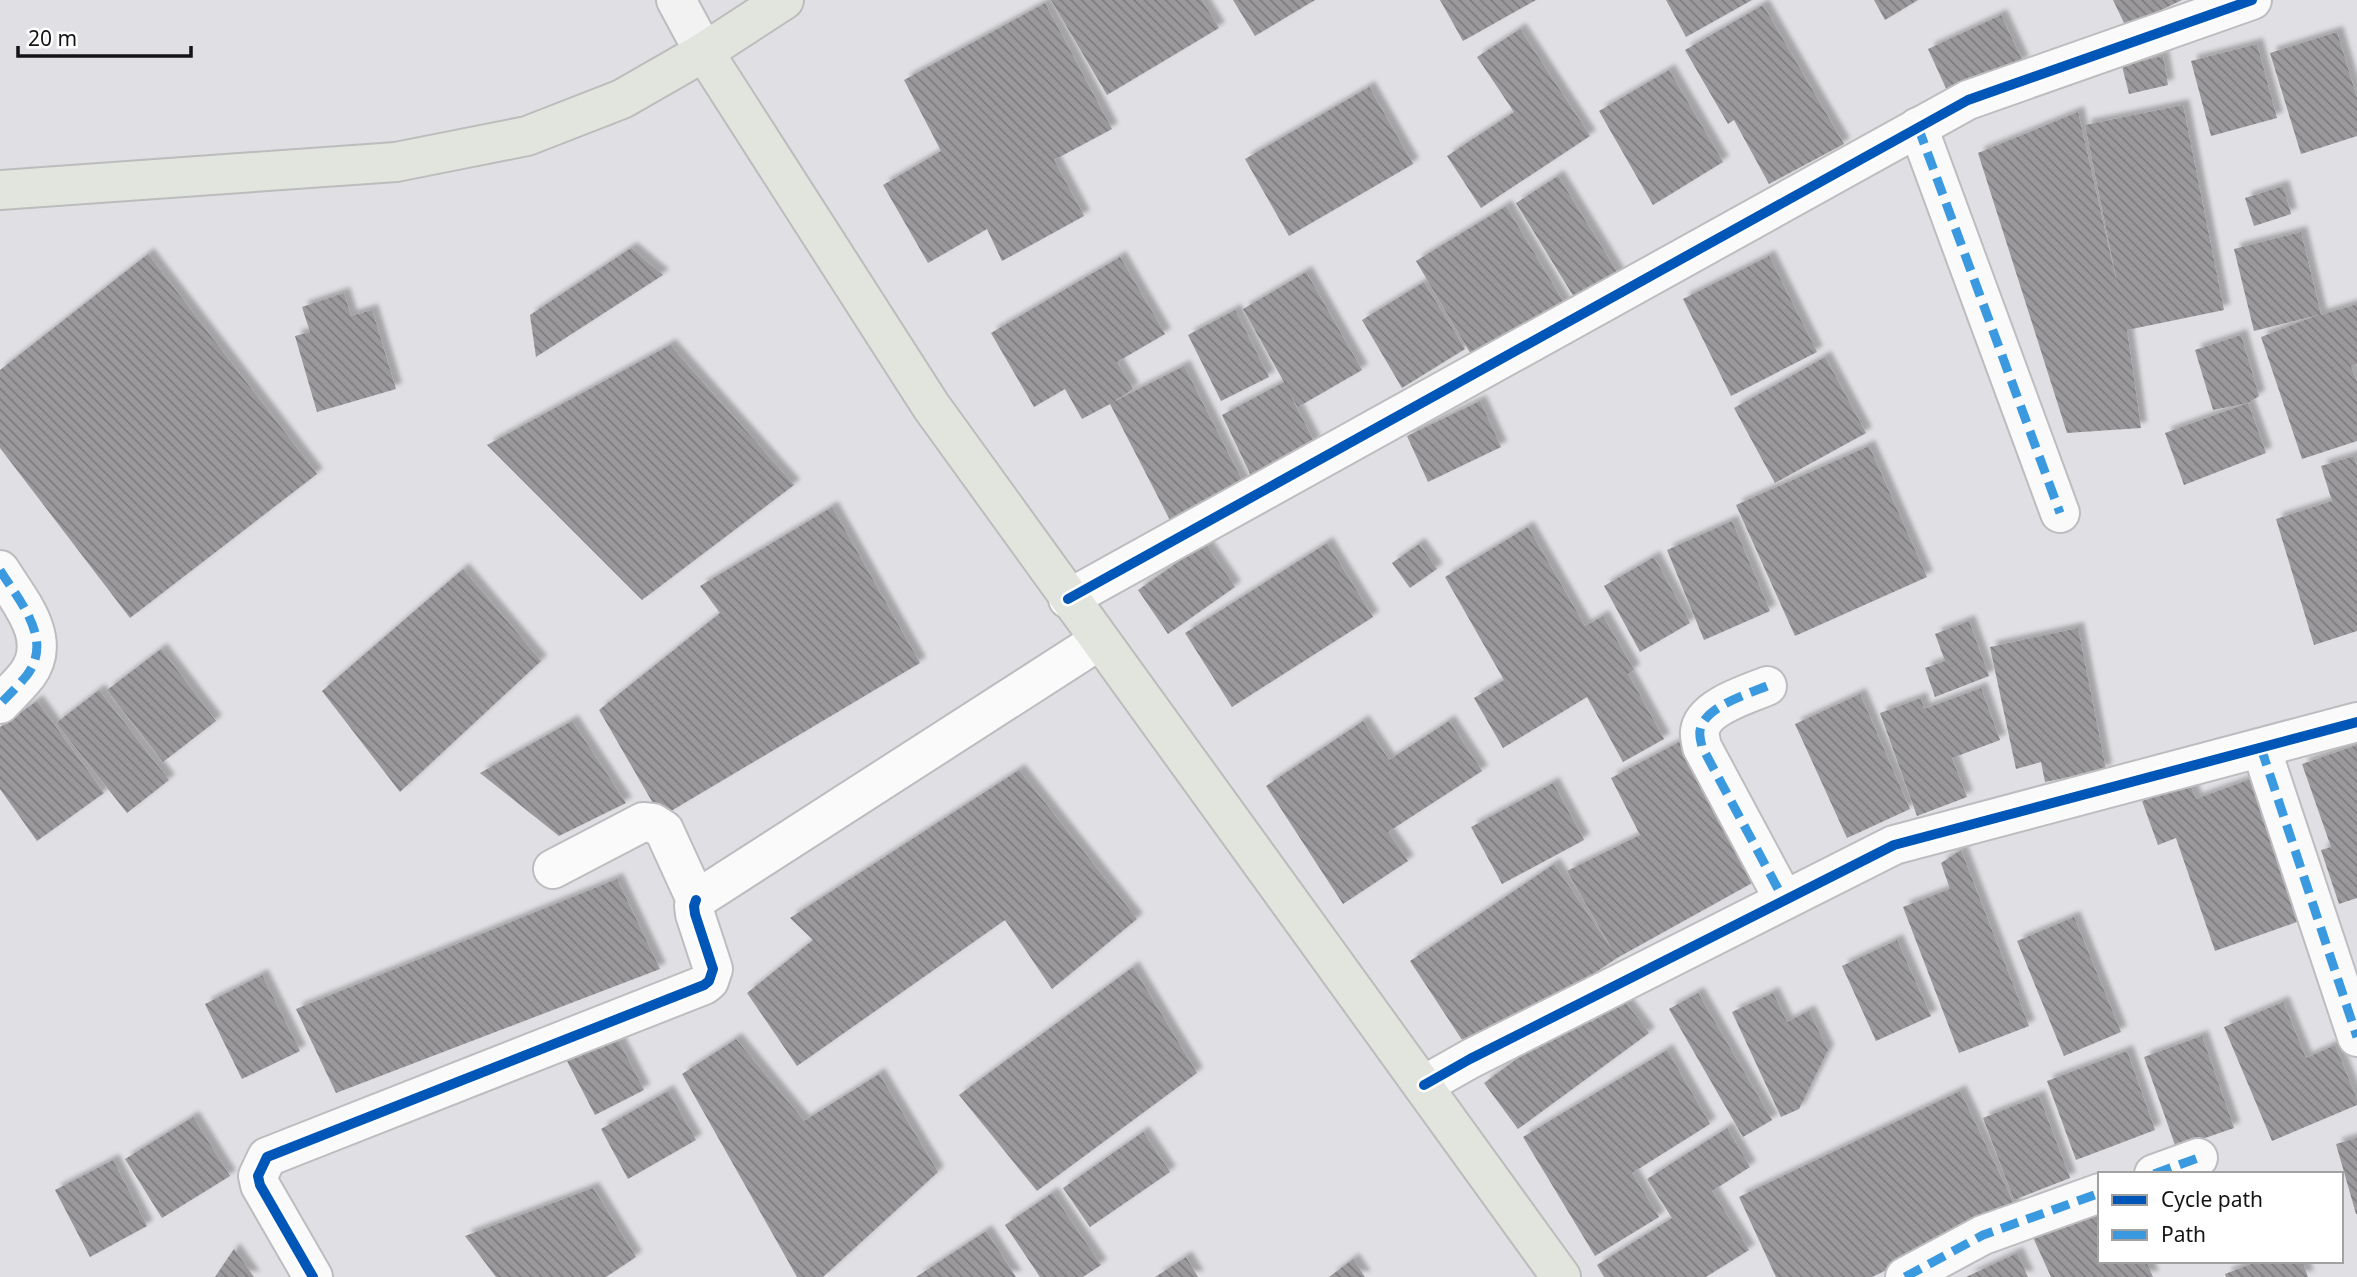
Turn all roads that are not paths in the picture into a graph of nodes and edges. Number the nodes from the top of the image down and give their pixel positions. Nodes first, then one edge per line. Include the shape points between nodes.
1 (676, 0) edge
2 (784, 0) edge
3 (2252, 0) edge
4 (705, 52) junction
5 (1918, 127) junction
6 (0, 190) edge
7 (2060, 513) dead end
8 (0, 570) edge
9 (1068, 599) junction
10 (1100, 640) junction
11 (1767, 686) dead end
12 (0, 704) edge
13 (2357, 722) edge
14 (2261, 748) junction
15 (554, 869) dead end
16 (696, 900) junction
17 (1784, 900) junction
18 (2357, 1037) edge
19 (1424, 1085) junction
20 (2198, 1158) dead end
21 (2160, 1172) edge
22 (2098, 1194) edge
23 (313, 1277) edge
24 (1561, 1277) edge
25 (1905, 1277) edge

1 - 4 main road
2 - 4 highway
3 - 5 street via 1968,100
4 - 6 highway via 622,99 527,136 396,162
4 - 9 highway via 931,406
5 - 7 street
5 - 9 street
8 - 12 street via 38,640 28,673
9 - 10 highway
10 - 16 street
10 - 19 highway
11 - 17 street via 1723,705 1710,714 1699,733 1702,747
13 - 14 street
14 - 17 street via 1894,845
14 - 18 street
15 - 16 street via 643,822 653,823 664,830
16 - 23 street via 695,914 713,969 704,985 267,1157 258,1176 260,1185
17 - 19 street
19 - 24 highway
20 - 21 street
22 - 25 street via 1983,1236

